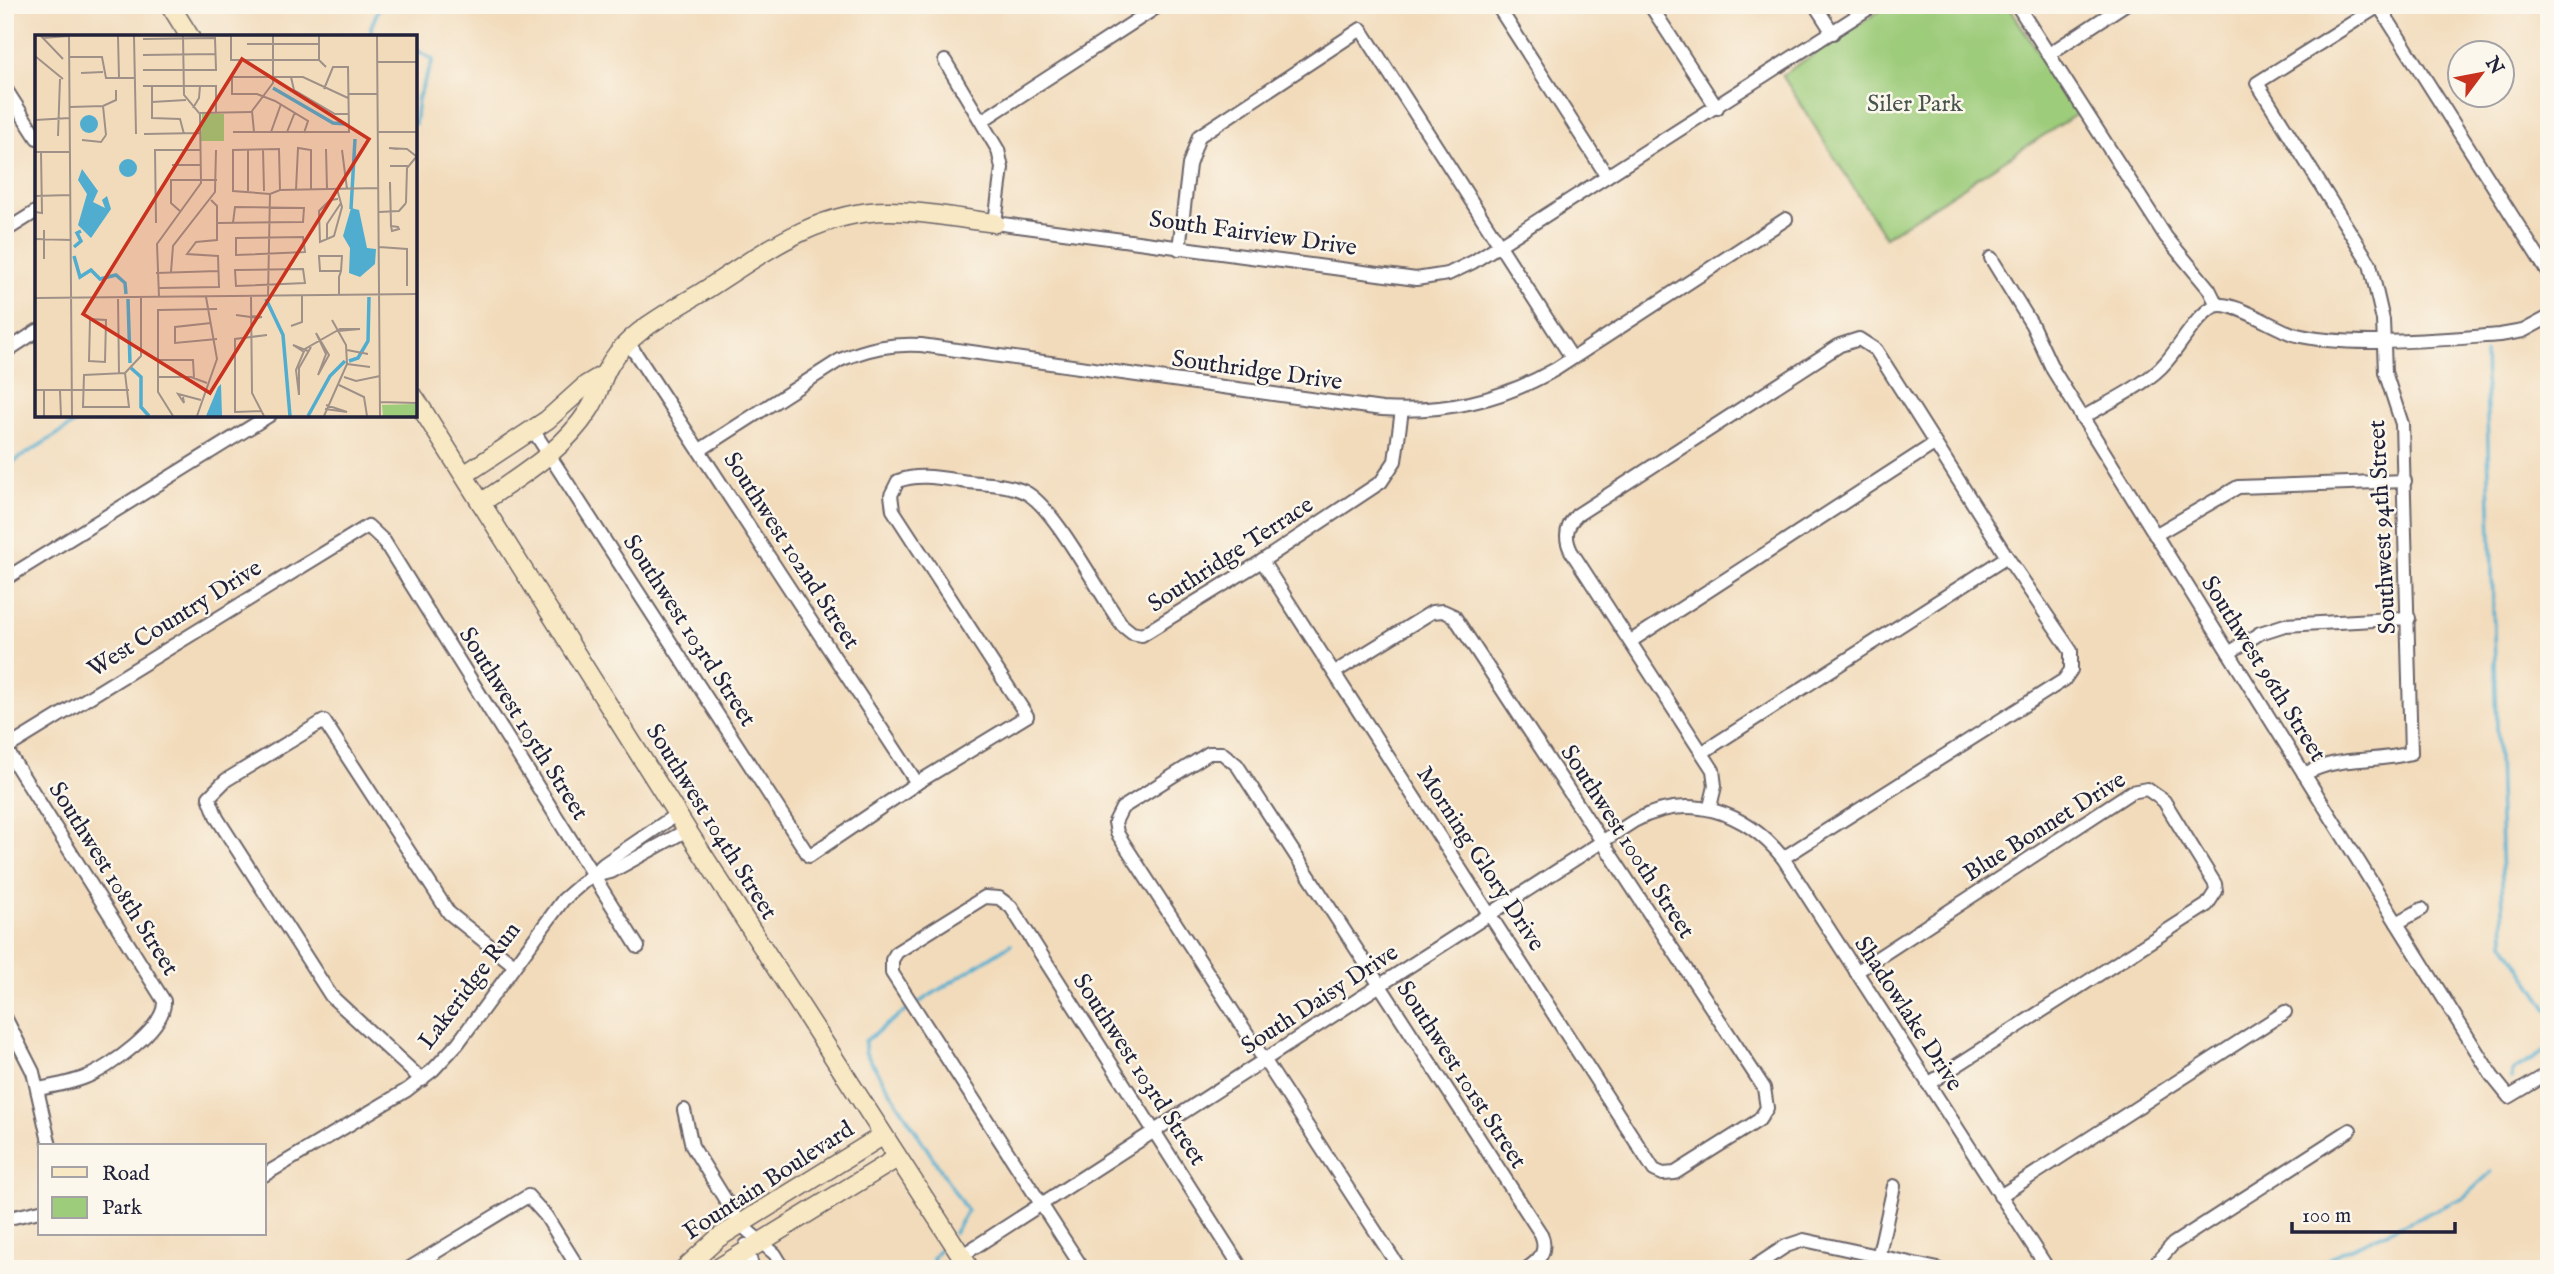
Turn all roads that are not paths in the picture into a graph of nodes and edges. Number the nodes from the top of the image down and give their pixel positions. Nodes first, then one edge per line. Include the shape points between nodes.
1 (170, 5) edge
2 (1160, 5) edge
3 (1497, 5) edge
4 (1650, 5) edge
5 (1815, 5) edge
6 (1874, 5) edge
7 (2017, 5) edge
8 (2124, 5) edge
9 (2379, 6) edge
10 (1833, 33) junction
11 (189, 35) edge
12 (2049, 54) junction
13 (945, 61) dead end
14 (5, 88) edge
15 (1717, 108) junction
16 (983, 120) junction
17 (35, 135) edge
18 (1607, 176) junction
19 (35, 212) edge
20 (1786, 219) dead end
21 (995, 223) junction
22 (5, 231) edge
23 (1499, 245) junction
24 (1179, 249) junction
25 (1991, 258) dead end
26 (2549, 274) edge
27 (2217, 305) junction
28 (2549, 317) edge
29 (35, 332) edge
30 (2383, 340) junction
31 (628, 342) junction
32 (5, 352) edge
33 (1572, 358) junction
34 (601, 376) junction
35 (416, 400) edge
36 (1402, 410) junction
37 (268, 416) edge
38 (2082, 418) junction
39 (533, 430) junction
40 (1934, 444) junction
41 (700, 450) junction
42 (550, 455) junction
43 (464, 475) junction
44 (2405, 481) junction
45 (481, 503) junction
46 (368, 526) joint
47 (2155, 535) junction
48 (2007, 557) junction
49 (1262, 561) junction
50 (5, 579) edge
51 (2409, 618) junction
52 (1631, 640) junction
53 (2229, 653) junction
54 (1335, 672) junction
55 (6, 749) edge
56 (1703, 752) junction
57 (2304, 774) junction
58 (917, 783) junction
59 (1710, 807) junction
60 (677, 814) junction
61 (687, 830) junction
62 (1602, 842) junction
63 (1783, 858) junction
64 (593, 876) junction
65 (2422, 909) dead end
66 (1490, 914) junction
67 (2397, 923) junction
68 (638, 947) dead end
69 (514, 965) junction
70 (1856, 972) junction
71 (1378, 987) junction
72 (2285, 1013) dead end
73 (5, 1017) edge
74 (1265, 1060) junction
75 (2549, 1073) edge
76 (422, 1080) junction
77 (1928, 1084) junction
78 (38, 1089) junction
79 (684, 1110) dead end
80 (2350, 1130) dead end
81 (1154, 1132) junction
82 (882, 1136) junction
83 (50, 1144) edge
84 (897, 1158) junction
85 (266, 1174) edge
86 (1666, 1174) joint
87 (1894, 1186) dead end
88 (2000, 1196) junction
89 (1041, 1204) junction
90 (38, 1211) edge
91 (5, 1219) edge
92 (741, 1225) junction
93 (754, 1254) edge
94 (1879, 1254) junction
95 (962, 1256) edge
96 (408, 1269) edge
97 (579, 1269) edge
98 (684, 1269) edge
99 (717, 1269) edge
100 (785, 1269) edge
101 (1083, 1269) edge
102 (1242, 1269) edge
103 (1400, 1269) edge
104 (1526, 1269) edge
105 (1751, 1269) edge
106 (1938, 1269) edge
107 (2048, 1269) edge
108 (2151, 1269) edge

1 - 11 street
2 - 16 street
3 - 18 street
4 - 15 street
5 - 10 street
6 - 10 street, South Fairview Drive
7 - 12 street
8 - 12 street
9 - 26 street
9 - 30 street, Southwest 94th Street via 2257,83 2370,264 2380,298
10 - 15 street, South Fairview Drive
12 - 27 street via 2166,237
13 - 16 street
14 - 17 street
15 - 18 street, South Fairview Drive
16 - 21 street via 1000,157
18 - 23 street, South Fairview Drive
19 - 22 street
20 - 33 street, Southridge Drive
21 - 24 street, South Fairview Drive
21 - 31 street, South Fairview Drive via 889,211 841,216 777,244
23 - 24 street, South Fairview Drive via 1461,268 1416,279
23 - 24 street via 1361,29 1199,136 1189,165
23 - 33 street
25 - 38 street, Southwest 96th Street
27 - 30 street via 2233,306 2261,322 2312,338
27 - 38 street via 2203,314 2162,367
28 - 30 street via 2523,331 2500,335
29 - 32 street
30 - 44 street, Southwest 94th Street via 2385,372 2400,414
31 - 34 street, South Fairview Drive
31 - 41 street, Southwest 102nd Street
33 - 36 street, Southridge Drive via 1525,386 1475,404
34 - 39 street, South Fairview Drive
34 - 42 street, South Fairview Drive via 589,410
35 - 43 street, Southwest 104th Street
36 - 41 street, Southridge Drive via 894,345 840,360
36 - 49 street, Southridge Terrace via 1399,443 1388,475
37 - 50 street
38 - 47 street, Southwest 96th Street
39 - 42 street, Southwest 103rd Street
39 - 43 street, South Fairview Drive
40 - 48 street
40 - 52 street
40 - 52 street via 1875,350 1856,339 1577,515 1567,529 1571,551
41 - 58 street, Southwest 102nd Street
42 - 45 street, South Fairview Drive
42 - 58 street, Southwest 103rd Street via 809,856
43 - 45 street, Southwest 104th Street
44 - 47 street via 2238,487
44 - 51 street, Southwest 94th Street
45 - 60 street, Southwest 104th Street
46 - 55 street, West Country Drive
46 - 64 street, Southwest 105th Street via 384,541
47 - 53 street, Southwest 96th Street
48 - 56 street
48 - 63 street via 2071,651 2071,670 2063,680
49 - 54 street, Morning Glory Drive
49 - 58 street, Southridge Terrace via 1158,627 1137,635 1122,625 1047,512 1028,494 919,477 898,481 891,495 893,510 1027,716
51 - 53 street via 2285,625 2260,633
51 - 57 street, Southwest 94th Street via 2411,753 2390,759 2333,761
52 - 56 street
53 - 57 street, Southwest 96th Street
54 - 62 street, Southwest 100th Street via 1432,612 1454,616
54 - 66 street, Morning Glory Drive
55 - 78 street, Southwest 108th Street via 162,996 164,1007 150,1031 100,1070
56 - 59 street via 1715,775
57 - 67 street, Southwest 96th Street
59 - 62 street, South Daisy Drive via 1656,811
59 - 63 street, Shadowlake Drive via 1759,832
60 - 61 street, Southwest 104th Street
60 - 64 street, Lakeridge Run
61 - 64 street, Lakeridge Run via 611,872
61 - 82 street, Southwest 104th Street
62 - 66 street, South Daisy Drive
62 - 86 street, Southwest 100th Street via 1764,1088 1768,1103 1759,1120 1680,1170
63 - 70 street, Shadowlake Drive
64 - 68 street, Southwest 105th Street
64 - 69 street, Lakeridge Run via 563,900
65 - 67 street
66 - 71 street, South Daisy Drive
66 - 86 street, Morning Glory Drive via 1651,1167
67 - 75 street, Southwest 96th Street via 2509,1097
69 - 76 street, Lakeridge Run via 458,1043
69 - 76 street via 449,913 324,721 226,780 209,797 217,818 331,996
70 - 77 street, Shadowlake Drive
70 - 77 street, Blue Bonnet Drive via 2136,790 2152,790 2164,801 2213,879 2214,895 2203,908
71 - 74 street, South Daisy Drive
71 - 74 street, Southwest 101st Street via 1237,765 1218,752 1200,758 1129,803 1116,818 1121,839
71 - 104 street, Southwest 101st Street via 1541,1234 1543,1253
72 - 88 street
73 - 78 street
74 - 81 street, South Daisy Drive
74 - 103 street
76 - 85 street, Lakeridge Run
77 - 88 street, Shadowlake Drive
78 - 83 street
79 - 92 street via 692,1146
80 - 108 street via 2173,1244
81 - 89 street, South Daisy Drive
81 - 89 street, Southwest 103rd Street via 1011,907 999,898 979,899 897,953 892,965 894,979
81 - 102 street, Southwest 103rd Street
82 - 84 street, Southwest 104th Street
82 - 92 street, Fountain Boulevard
84 - 93 street, Fountain Boulevard
84 - 95 street, Southwest 104th Street
87 - 94 street
88 - 107 street, Shadowlake Drive
89 - 95 street, South Daisy Drive
89 - 101 street
90 - 91 street
92 - 93 street
92 - 98 street, Fountain Boulevard via 709,1245
93 - 99 street, Fountain Boulevard
93 - 100 street via 775,1254
94 - 105 street via 1804,1240
94 - 106 street
96 - 97 street via 528,1196

